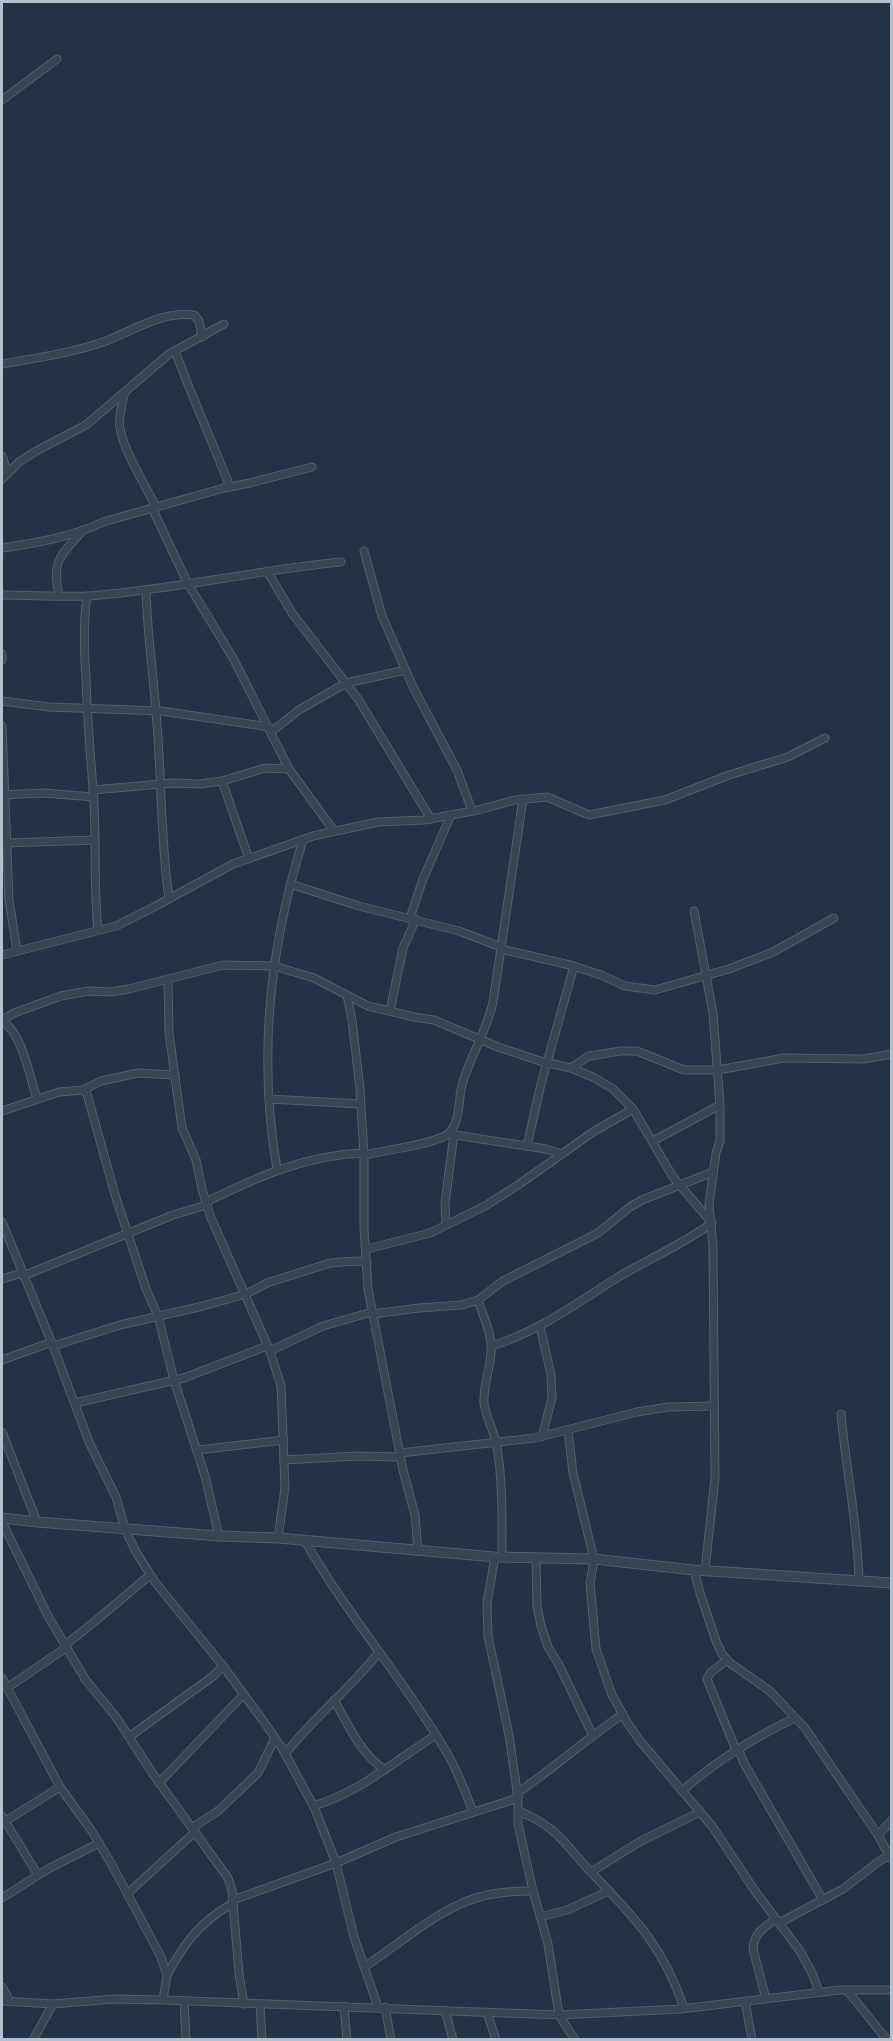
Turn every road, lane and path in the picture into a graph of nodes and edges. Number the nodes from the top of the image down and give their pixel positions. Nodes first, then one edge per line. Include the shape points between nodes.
1 (57, 59) dead end
2 (2, 97) edge
3 (224, 324) dead end
4 (202, 337) junction
5 (175, 351) junction
6 (2, 364) edge
7 (124, 394) junction
8 (2, 456) edge
9 (312, 467) dead end
10 (8, 473) junction
11 (2, 479) edge
12 (230, 487) junction
13 (154, 508) junction
14 (83, 530) junction
15 (2, 548) edge
16 (364, 551) dead end
17 (341, 562) dead end
18 (267, 571) junction
19 (188, 584) junction
20 (146, 590) junction
21 (2, 595) edge
22 (59, 596) junction
23 (87, 596) junction
24 (2, 654) edge
25 (2, 660) edge
26 (406, 670) junction
27 (346, 683) junction
28 (2, 701) edge
29 (87, 708) junction
30 (156, 711) junction
31 (2, 726) edge
32 (270, 729) junction
33 (825, 738) dead end
34 (290, 769) junction
35 (222, 781) junction
36 (161, 784) junction
37 (93, 793) junction
38 (3, 795) edge
39 (523, 799) junction
40 (472, 811) junction
41 (451, 815) junction
42 (431, 819) junction
43 (334, 831) junction
44 (94, 840) junction
45 (303, 840) junction
46 (7, 843) junction
47 (249, 859) junction
48 (290, 884) junction
49 (169, 899) junction
50 (694, 911) dead end
51 (413, 918) junction
52 (834, 918) dead end
53 (98, 930) junction
54 (501, 948) junction
55 (17, 951) junction
56 (2, 955) edge
57 (274, 966) junction
58 (574, 966) junction
59 (707, 976) junction
60 (168, 980) junction
61 (347, 995) junction
62 (390, 1011) junction
63 (2, 1021) edge
64 (481, 1041) junction
65 (891, 1054) edge
66 (546, 1062) junction
67 (571, 1068) junction
68 (718, 1070) junction
69 (175, 1075) junction
70 (83, 1090) junction
71 (37, 1099) junction
72 (269, 1099) junction
73 (360, 1104) junction
74 (720, 1105) junction
75 (633, 1109) junction
76 (2, 1111) edge
77 (451, 1134) junction
78 (653, 1141) junction
79 (527, 1146) junction
80 (363, 1154) junction
81 (562, 1154) junction
82 (277, 1169) junction
83 (713, 1172) junction
84 (680, 1185) junction
85 (206, 1204) junction
86 (2, 1222) edge
87 (712, 1223) junction
88 (446, 1224) junction
89 (129, 1233) junction
90 (367, 1249) junction
91 (367, 1262) junction
92 (22, 1274) junction
93 (2, 1279) edge
94 (246, 1294) junction
95 (478, 1300) junction
96 (372, 1313) junction
97 (158, 1316) junction
98 (540, 1326) junction
99 (52, 1344) junction
100 (491, 1346) junction
101 (269, 1349) junction
102 (2, 1360) edge
103 (174, 1380) junction
104 (75, 1404) junction
105 (714, 1406) junction
106 (841, 1414) dead end
107 (568, 1430) junction
108 (2, 1432) edge
109 (542, 1437) junction
110 (284, 1440) junction
111 (497, 1444) junction
112 (198, 1450) junction
113 (400, 1455) junction
114 (284, 1460) junction
115 (2, 1518) edge
116 (2, 1522) edge
117 (37, 1522) junction
118 (125, 1529) junction
119 (219, 1536) junction
120 (279, 1538) junction
121 (305, 1540) junction
122 (418, 1551) junction
123 (499, 1557) junction
124 (536, 1559) junction
125 (594, 1559) junction
126 (694, 1570) junction
127 (705, 1570) junction
128 (150, 1575) junction
129 (859, 1581) junction
130 (891, 1583) edge
131 (66, 1646) junction
132 (379, 1652) junction
133 (727, 1660) junction
134 (223, 1666) junction
135 (2, 1678) edge
136 (7, 1688) junction
137 (244, 1694) junction
138 (334, 1700) junction
139 (622, 1714) junction
140 (795, 1718) junction
141 (436, 1735) junction
142 (593, 1736) junction
143 (129, 1737) junction
144 (275, 1738) junction
145 (737, 1749) junction
146 (285, 1754) junction
147 (385, 1770) junction
148 (159, 1783) junction
149 (60, 1786) junction
150 (682, 1791) junction
151 (517, 1796) junction
152 (313, 1806) junction
153 (518, 1810) junction
154 (473, 1812) junction
155 (700, 1812) junction
156 (3, 1820) edge
157 (891, 1820) edge
158 (194, 1830) junction
159 (878, 1835) junction
160 (99, 1843) junction
161 (891, 1858) edge
162 (336, 1863) junction
163 (591, 1872) junction
164 (38, 1875) junction
165 (533, 1891) junction
166 (609, 1891) junction
167 (127, 1894) junction
168 (2, 1898) edge
169 (823, 1900) junction
170 (233, 1901) junction
171 (540, 1917) junction
172 (777, 1921) junction
173 (364, 1967) junction
174 (167, 1975) junction
175 (2, 1987) edge
176 (847, 1990) junction
177 (891, 1990) edge
178 (819, 1992) junction
179 (766, 1999) junction
180 (164, 2000) junction
181 (6, 2001) edge
182 (184, 2001) junction
183 (745, 2001) junction
184 (53, 2004) junction
185 (244, 2004) junction
186 (260, 2004) junction
187 (344, 2006) junction
188 (381, 2007) junction
189 (684, 2008) junction
190 (445, 2010) junction
191 (486, 2012) junction
192 (559, 2015) junction
193 (33, 2040) edge
194 (186, 2040) edge
195 (262, 2040) edge
196 (347, 2040) edge
197 (391, 2040) edge
198 (453, 2040) edge
199 (495, 2040) edge
200 (575, 2040) edge
201 (752, 2040) edge
202 (887, 2040) edge

1 - 2 street
3 - 4 street
4 - 5 street
4 - 6 street via 194,315 166,317 54,356
5 - 7 street
5 - 12 street
7 - 10 street via 86,424 36,451
7 - 13 street via 120,428
8 - 10 street
9 - 12 street
10 - 11 street
12 - 13 street
13 - 14 street
13 - 19 street
14 - 15 street
14 - 22 street via 58,558
16 - 26 street via 382,616
17 - 18 street
18 - 19 street
18 - 27 street via 292,613
19 - 20 street
19 - 32 street via 233,657
20 - 23 street
20 - 30 street
21 - 22 street
22 - 23 street
23 - 29 street
24 - 25 street
26 - 27 street
26 - 40 street via 457,770
27 - 32 street
27 - 42 street
28 - 29 street
29 - 30 street
29 - 37 street
30 - 32 street
30 - 36 street
31 - 38 street
32 - 34 street
33 - 39 street via 789,757 665,800 589,816 547,797
34 - 35 street via 265,768
34 - 43 street
35 - 36 street
35 - 47 street
36 - 37 street
36 - 49 street
37 - 38 street
37 - 44 street
38 - 46 street
39 - 40 street
39 - 54 street
40 - 41 street
41 - 42 street
41 - 51 street via 423,879
42 - 43 street via 378,822
43 - 45 street
44 - 46 street
44 - 53 street
45 - 47 street
45 - 48 street
46 - 55 street via 9,900
47 - 49 street
48 - 51 street
48 - 57 street
49 - 53 street via 116,926
50 - 59 street
51 - 54 street
51 - 62 street via 402,948
52 - 59 street via 773,952
53 - 55 street
54 - 58 street
54 - 64 street via 491,1013
55 - 56 street
57 - 60 street via 223,965
57 - 61 street via 314,978
57 - 72 street via 268,1033
58 - 59 street via 625,986 655,990
58 - 66 street
59 - 68 street
60 - 63 street via 61,996
60 - 69 street
61 - 62 street
61 - 73 street
62 - 64 street via 434,1020
63 - 71 street via 18,1041
64 - 66 street
64 - 77 street via 462,1084
65 - 68 street via 864,1059 784,1058
66 - 67 street
66 - 79 street
67 - 68 street via 589,1056 621,1051 637,1052 684,1070
67 - 75 street via 613,1089
68 - 74 street
69 - 70 street via 138,1073 101,1081
69 - 85 street via 183,1128 196,1160
70 - 71 street
70 - 89 street
71 - 76 street
72 - 73 street
72 - 82 street
73 - 80 street
74 - 78 street
74 - 83 street via 720,1141
75 - 78 street
75 - 81 street
77 - 79 street
77 - 80 street via 426,1143
77 - 88 street
78 - 84 street
79 - 81 street
80 - 82 street via 323,1157
80 - 90 street
81 - 88 street via 485,1206
82 - 85 street
83 - 84 street
83 - 87 street via 709,1204
84 - 87 street
84 - 95 street via 642,1200 598,1233 503,1281
85 - 89 street
85 - 94 street
86 - 92 street
87 - 98 street
87 - 105 street
88 - 90 street via 421,1236
89 - 92 street
89 - 97 street
90 - 91 street
91 - 94 street via 330,1263 267,1283
91 - 96 street
92 - 93 street
92 - 99 street
94 - 97 street
94 - 101 street
95 - 96 street via 462,1305
95 - 100 street
96 - 101 street via 322,1326
96 - 113 street
97 - 99 street
97 - 103 street
98 - 100 street
98 - 109 street via 552,1398
99 - 102 street
99 - 104 street
100 - 111 street via 484,1403
101 - 103 street
101 - 110 street via 281,1386
103 - 104 street
103 - 112 street
104 - 118 street via 116,1497
105 - 107 street via 637,1412
105 - 127 street via 714,1490
106 - 129 street
107 - 109 street
107 - 125 street via 573,1473
108 - 117 street
109 - 111 street
110 - 112 street
110 - 114 street
111 - 113 street
111 - 123 street via 501,1499
112 - 119 street
113 - 114 street
113 - 122 street via 415,1515
114 - 120 street
115 - 117 street
116 - 131 street
117 - 118 street
118 - 119 street
118 - 128 street
119 - 120 street
120 - 121 street
121 - 122 street
121 - 132 street via 334,1590
122 - 123 street
123 - 124 street
123 - 151 street via 487,1603 488,1636 509,1735
124 - 125 street
124 - 142 street via 541,1626
125 - 126 street
125 - 139 street via 590,1584 596,1649
126 - 127 street
126 - 133 street via 716,1641
127 - 129 street
128 - 131 street
128 - 134 street
129 - 130 street
131 - 136 street
131 - 143 street via 85,1679
132 - 138 street
132 - 141 street
133 - 140 street via 770,1690
133 - 145 street via 707,1679
134 - 137 street
134 - 143 street
135 - 136 street
136 - 149 street
137 - 144 street
137 - 148 street
138 - 146 street
138 - 147 street via 366,1752
139 - 142 street
139 - 150 street
140 - 145 street
140 - 159 street
141 - 147 street
141 - 154 street
142 - 151 street
143 - 148 street
144 - 146 street
144 - 158 street via 258,1773
145 - 150 street
145 - 169 street
146 - 152 street
147 - 152 street via 331,1801
148 - 158 street
149 - 156 street
149 - 160 street
150 - 155 street
151 - 153 street
151 - 154 street
152 - 162 street
153 - 163 street via 544,1824
153 - 165 street
154 - 162 street via 396,1837
155 - 163 street via 641,1841
155 - 172 street
156 - 164 street
157 - 159 street
158 - 167 street
158 - 170 street via 228,1878
159 - 161 street
160 - 164 street
160 - 167 street
161 - 169 street via 878,1862
162 - 170 street
162 - 173 street
163 - 166 street
164 - 168 street
165 - 171 street
165 - 173 street via 486,1895 460,1904
166 - 171 street
166 - 189 street via 652,1940 676,1983
167 - 174 street
169 - 172 street
170 - 174 street via 202,1924 186,1942
170 - 185 street
171 - 192 street
172 - 178 street via 800,1951
172 - 179 street via 753,1940
173 - 188 street
174 - 180 street
175 - 181 street
176 - 177 street
176 - 178 street
176 - 202 street
178 - 179 street
179 - 183 street
180 - 182 street
180 - 184 street
181 - 184 street
182 - 185 street
182 - 194 street
183 - 189 street
183 - 201 street
184 - 193 street
185 - 186 street
186 - 187 street
186 - 195 street
187 - 188 street
187 - 196 street
188 - 190 street
188 - 197 street
189 - 192 street
190 - 191 street
190 - 198 street
191 - 192 street
191 - 199 street
192 - 200 street

